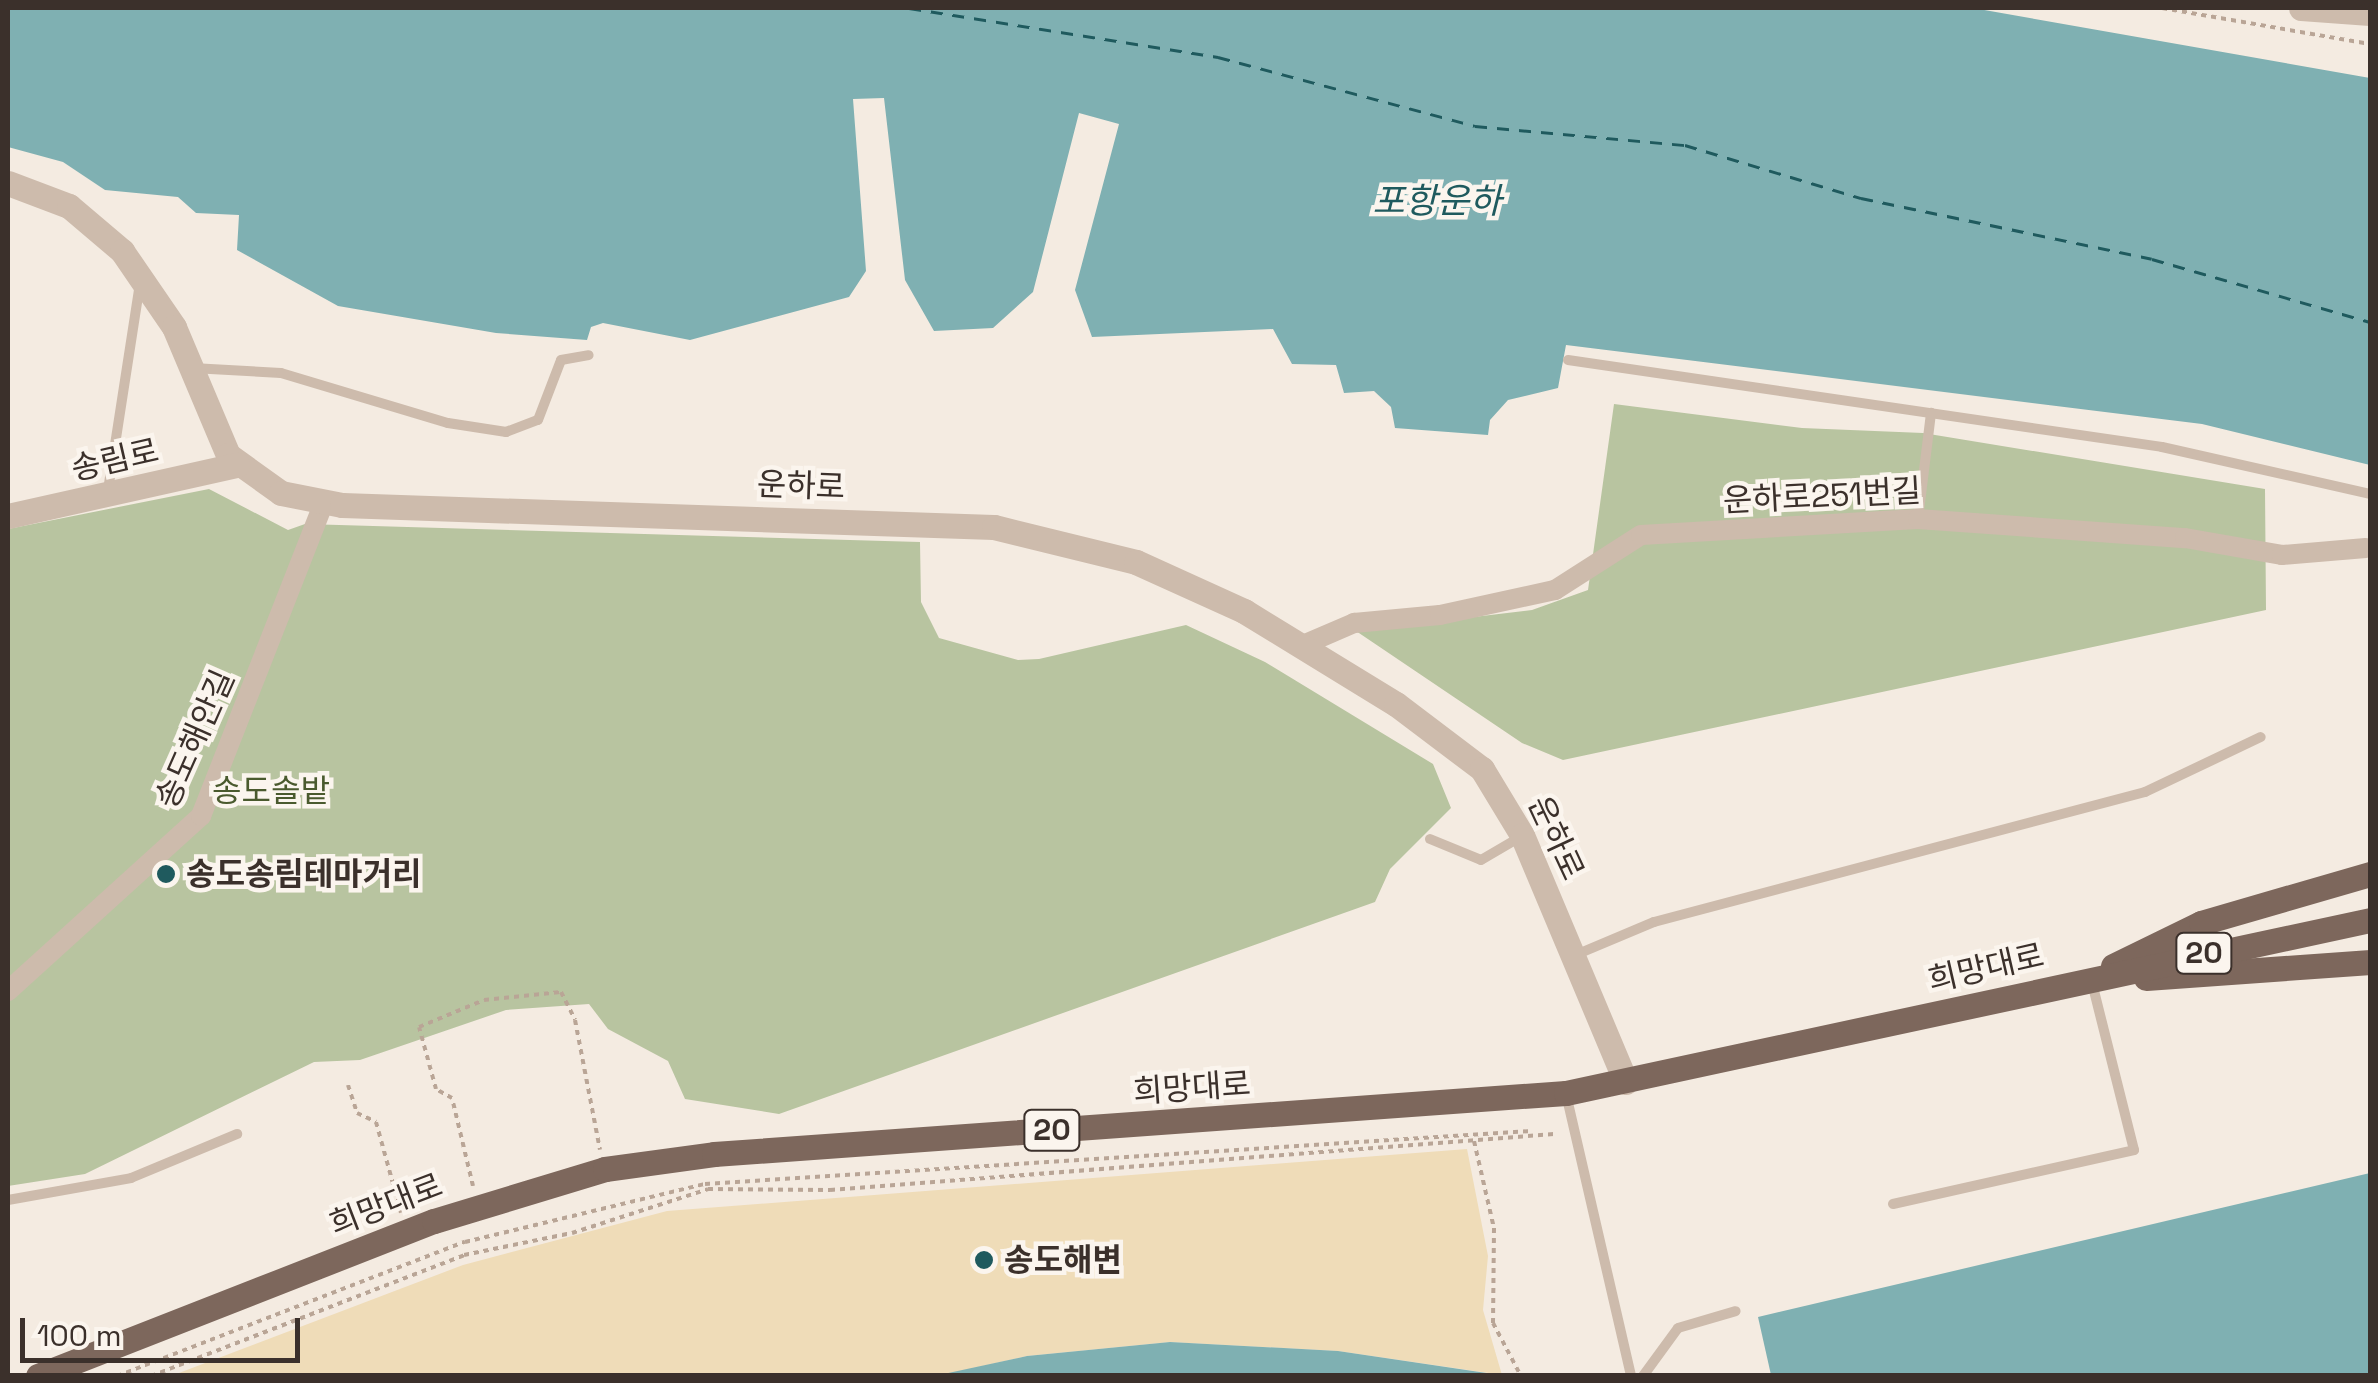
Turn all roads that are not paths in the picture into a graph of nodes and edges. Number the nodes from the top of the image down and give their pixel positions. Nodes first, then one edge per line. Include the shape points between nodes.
1 (2301, 8) edge
2 (2370, 13) edge
3 (8, 183) edge
4 (141, 273) junction
5 (589, 354) dead end
6 (1568, 360) dead end
7 (190, 368) junction
8 (1930, 413) junction
9 (237, 465) junction
10 (2370, 494) edge
11 (107, 496) junction
12 (324, 504) junction
13 (8, 516) edge
14 (1918, 518) junction
15 (2366, 548) dead end
16 (1303, 646) junction
17 (2262, 737) dead end
18 (1522, 836) junction
19 (1430, 839) dead end
20 (2370, 874) edge
21 (2370, 920) edge
22 (1572, 956) junction
23 (2370, 962) edge
24 (2091, 978) junction
25 (8, 991) edge
26 (1626, 1082) junction
27 (1566, 1093) junction
28 (237, 1134) dead end
29 (8, 1200) edge
30 (1893, 1204) dead end
31 (1736, 1310) dead end
32 (38, 1376) edge
33 (1631, 1376) edge
34 (1644, 1376) edge

1 - 2 street
3 - 4 street, 운하로 via 69,206
4 - 7 street, 운하로
4 - 11 lane
5 - 7 lane via 554,366 538,420 506,432 448,423 281,373
6 - 8 lane
7 - 9 street, 운하로 via 219,442
8 - 10 lane via 2162,447
8 - 14 lane
9 - 11 street, 송림로
9 - 12 street, 운하로 via 281,493
11 - 13 street, 송림로
12 - 16 street, 운하로 via 994,527 1163,572
12 - 25 street, 송도해안길 via 200,816
14 - 15 street, 운하로251번길 via 2185,538 2282,555
14 - 16 street, 운하로251번길 via 1641,535 1555,590 1440,615 1354,623
16 - 18 street, 운하로 via 1466,755 1496,788
17 - 22 lane via 2145,792 1642,925
18 - 19 lane via 1481,860
18 - 22 street, 운하로
20 - 24 main road via 2200,923
21 - 24 main road, 희망대로 / 20
22 - 26 street, 운하로
23 - 24 main road via 2205,977
24 - 26 main road, 희망대로 / 20
24 - 30 lane via 2134,1150
26 - 27 main road, 희망대로 / 20
27 - 32 main road, 희망대로 / 20 via 714,1154 604,1170 478,1205
27 - 33 lane
28 - 29 lane via 131,1178
31 - 34 lane via 1678,1328

